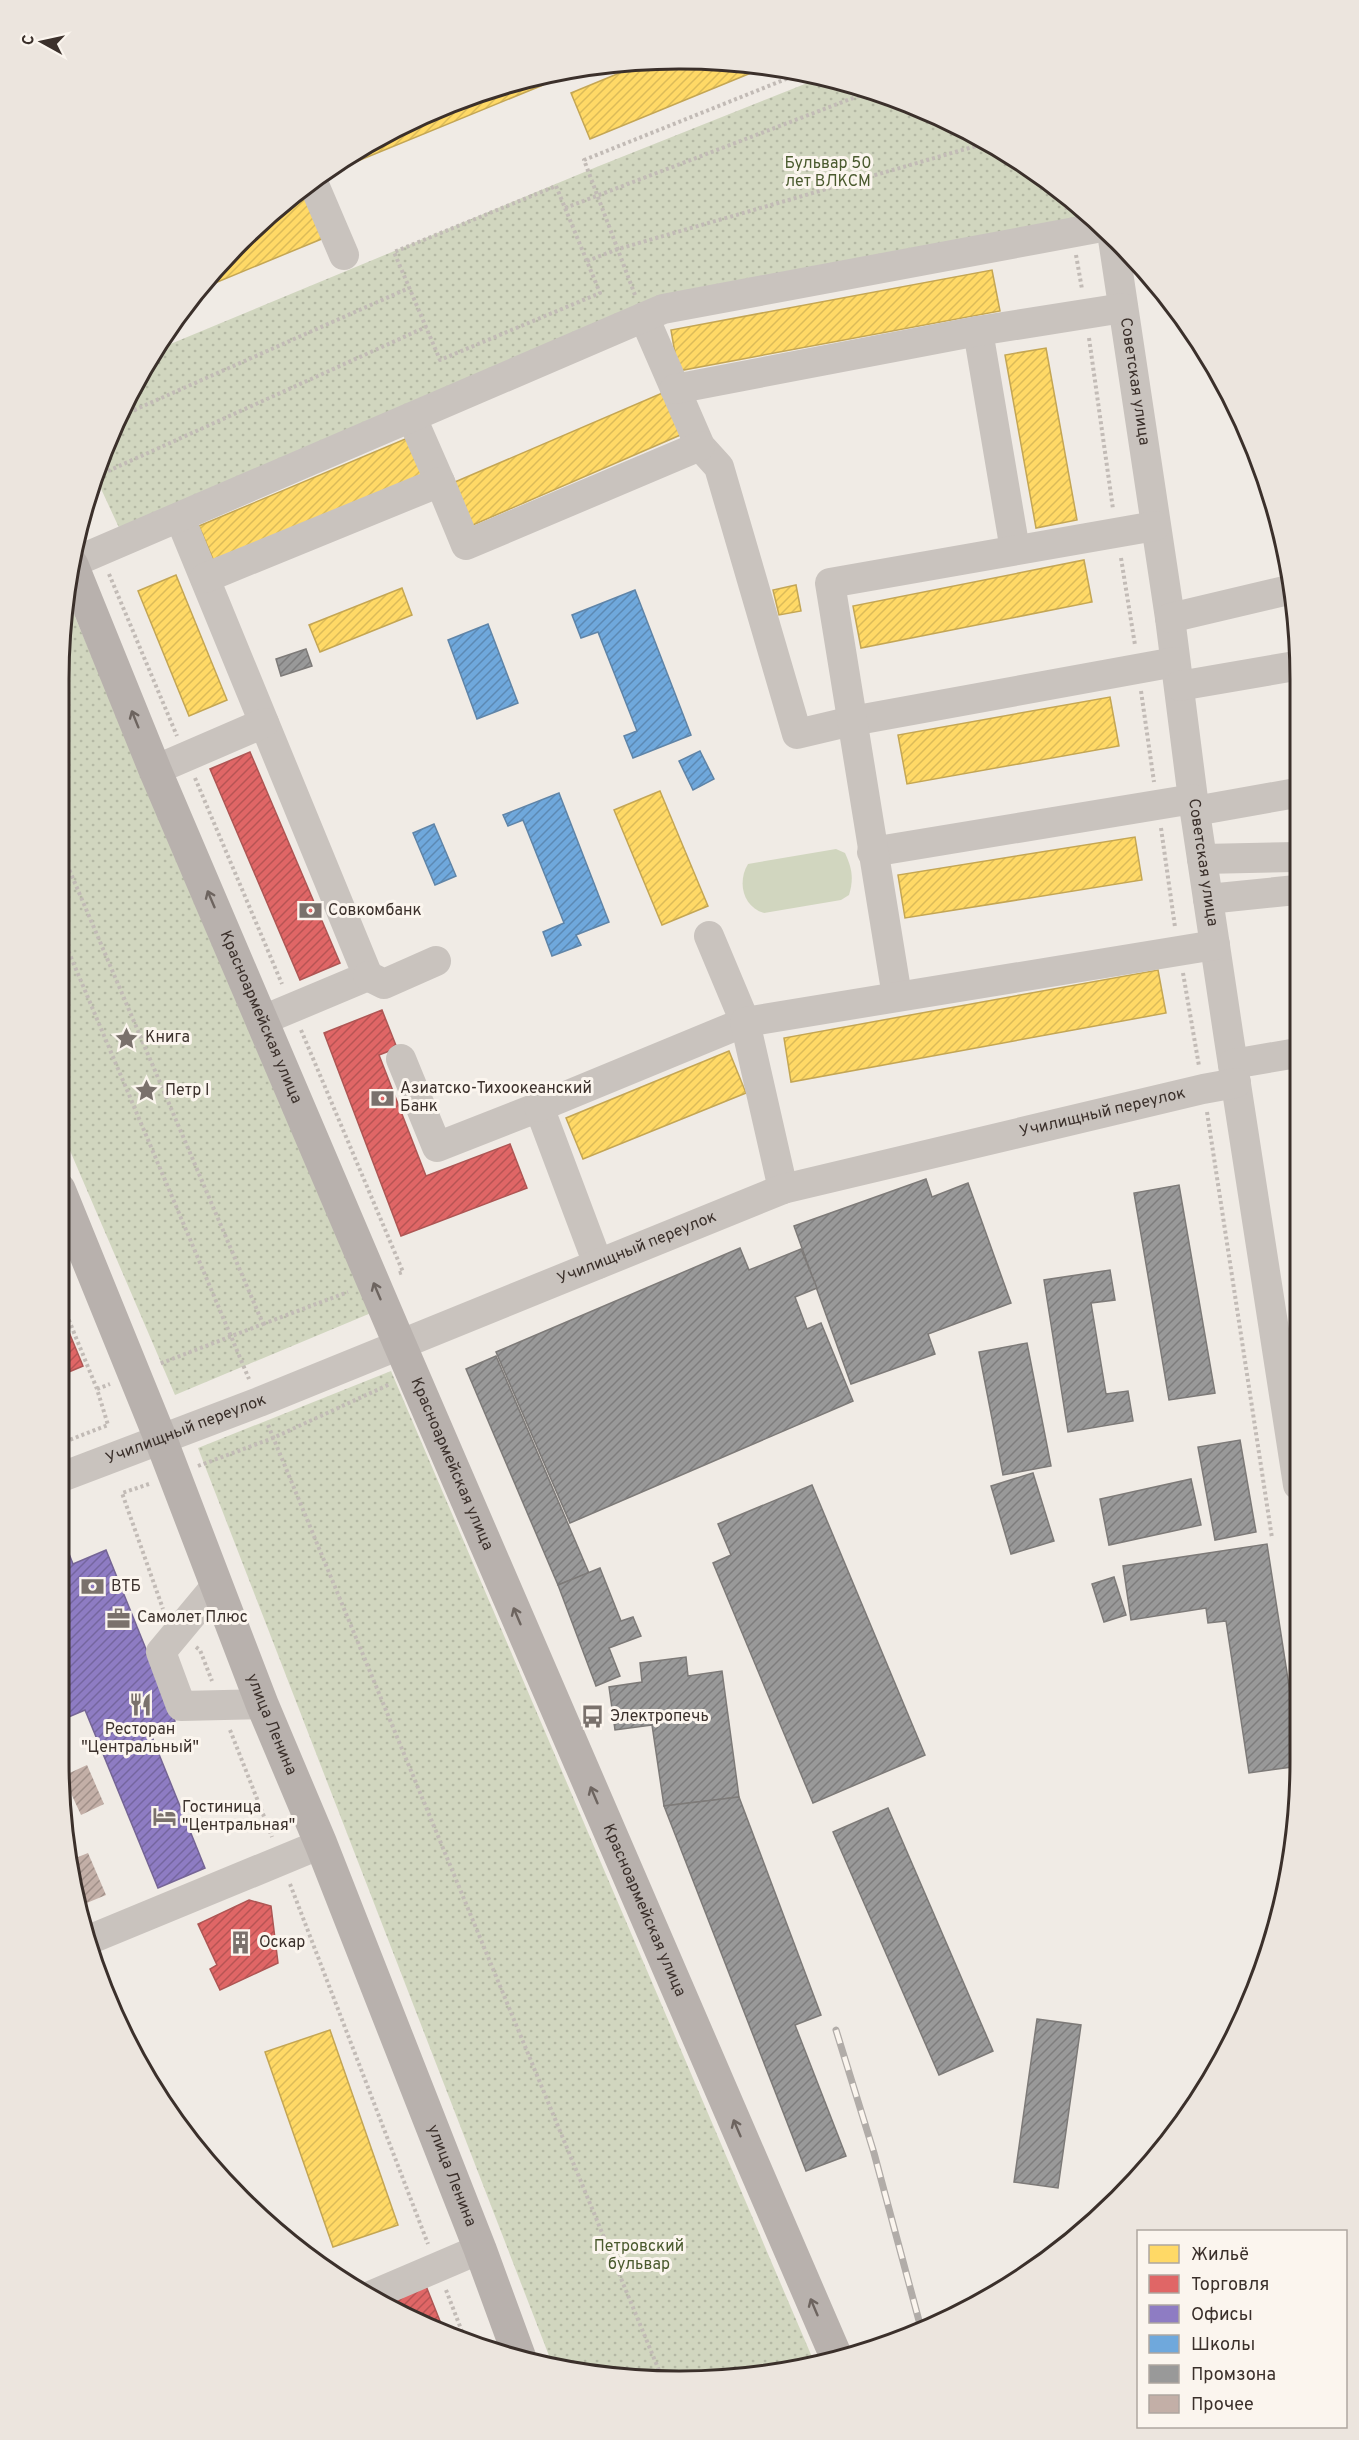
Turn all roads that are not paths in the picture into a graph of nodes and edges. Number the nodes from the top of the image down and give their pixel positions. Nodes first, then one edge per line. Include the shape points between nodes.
1 (316, 189) edge
2 (1105, 242) edge
3 (1114, 251) edge
4 (344, 255) dead end
5 (1123, 308) junction
6 (644, 317) junction
7 (978, 331) junction
8 (675, 389) junction
9 (412, 418) junction
10 (700, 446) junction
11 (440, 482) junction
12 (180, 518) junction
13 (1155, 526) junction
14 (1015, 550) junction
15 (81, 560) edge
16 (78, 578) edge
17 (205, 578) junction
18 (1283, 591) edge
19 (1170, 618) junction
20 (1290, 666) edge
21 (1177, 674) junction
22 (852, 721) junction
23 (264, 723) junction
24 (155, 770) junction
25 (1290, 794) edge
26 (1194, 805) junction
27 (872, 852) junction
28 (1290, 857) edge
29 (1202, 859) junction
30 (1290, 891) edge
31 (1208, 899) junction
32 (709, 936) dead end
33 (1215, 945) junction
34 (436, 961) dead end
35 (368, 976) junction
36 (897, 996) junction
37 (263, 1020) junction
38 (745, 1022) junction
39 (1290, 1055) edge
40 (400, 1059) dead end
41 (1234, 1074) junction
42 (539, 1107) junction
43 (783, 1189) junction
44 (69, 1214) edge
45 (598, 1264) junction
46 (400, 1345) junction
47 (1290, 1434) edge
48 (161, 1440) junction
49 (69, 1474) edge
50 (216, 1586) junction
51 (262, 1704) junction
52 (321, 1844) junction
53 (95, 1937) edge
54 (480, 2249) junction
55 (380, 2292) edge
56 (516, 2349) edge
57 (834, 2351) edge

1 - 4 street
2 - 6 street via 663,309
3 - 5 street, Советская улица
5 - 7 street
5 - 13 street, Советская улица
6 - 8 street
6 - 9 street
7 - 8 street
7 - 14 street
8 - 10 street
9 - 11 street
9 - 12 street
10 - 11 street via 466,545
10 - 22 street via 719,467 797,734
11 - 17 street
12 - 15 street
12 - 17 street
13 - 14 street
13 - 19 street, Советская улица
14 - 22 street via 830,583
24 -> 16 main road, Красноармейская улица
17 - 23 street
18 - 19 street
19 - 21 street, Советская улица
20 - 21 street
21 - 22 street via 1138,668
21 - 26 street, Советская улица
22 - 27 street
23 - 24 street
23 - 35 street
37 -> 24 main road, Красноармейская улица
25 - 26 street
26 - 27 street via 1157,805
26 - 29 street, Советская улица
27 - 36 street
28 - 29 street
29 - 31 street, Советская улица
30 - 31 street
31 - 33 street, Советская улица
32 - 38 street
33 - 36 street
33 - 41 street, Советская улица
34 - 35 street via 384,984
35 - 37 street
36 - 38 street
46 -> 37 main road, Красноармейская улица
38 - 42 street
38 - 43 street
39 - 41 street, Училищный переулок
40 - 42 street via 437,1147
41 - 43 street, Училищный переулок via 1203,1089
41 - 47 street, Советская улица
42 - 45 street
43 - 45 street, Училищный переулок
44 - 48 main road, улица Ленина
45 - 46 street, Училищный переулок
46 - 48 street, Училищный переулок
57 -> 46 main road, Красноармейская улица
48 - 49 street, Училищный переулок
48 - 50 main road, улица Ленина
50 - 51 main road, улица Ленина
50 - 51 street via 161,1652 181,1706
51 - 52 main road, улица Ленина
52 - 53 street
52 - 54 main road, улица Ленина
54 - 55 street
54 - 56 main road, улица Ленина

